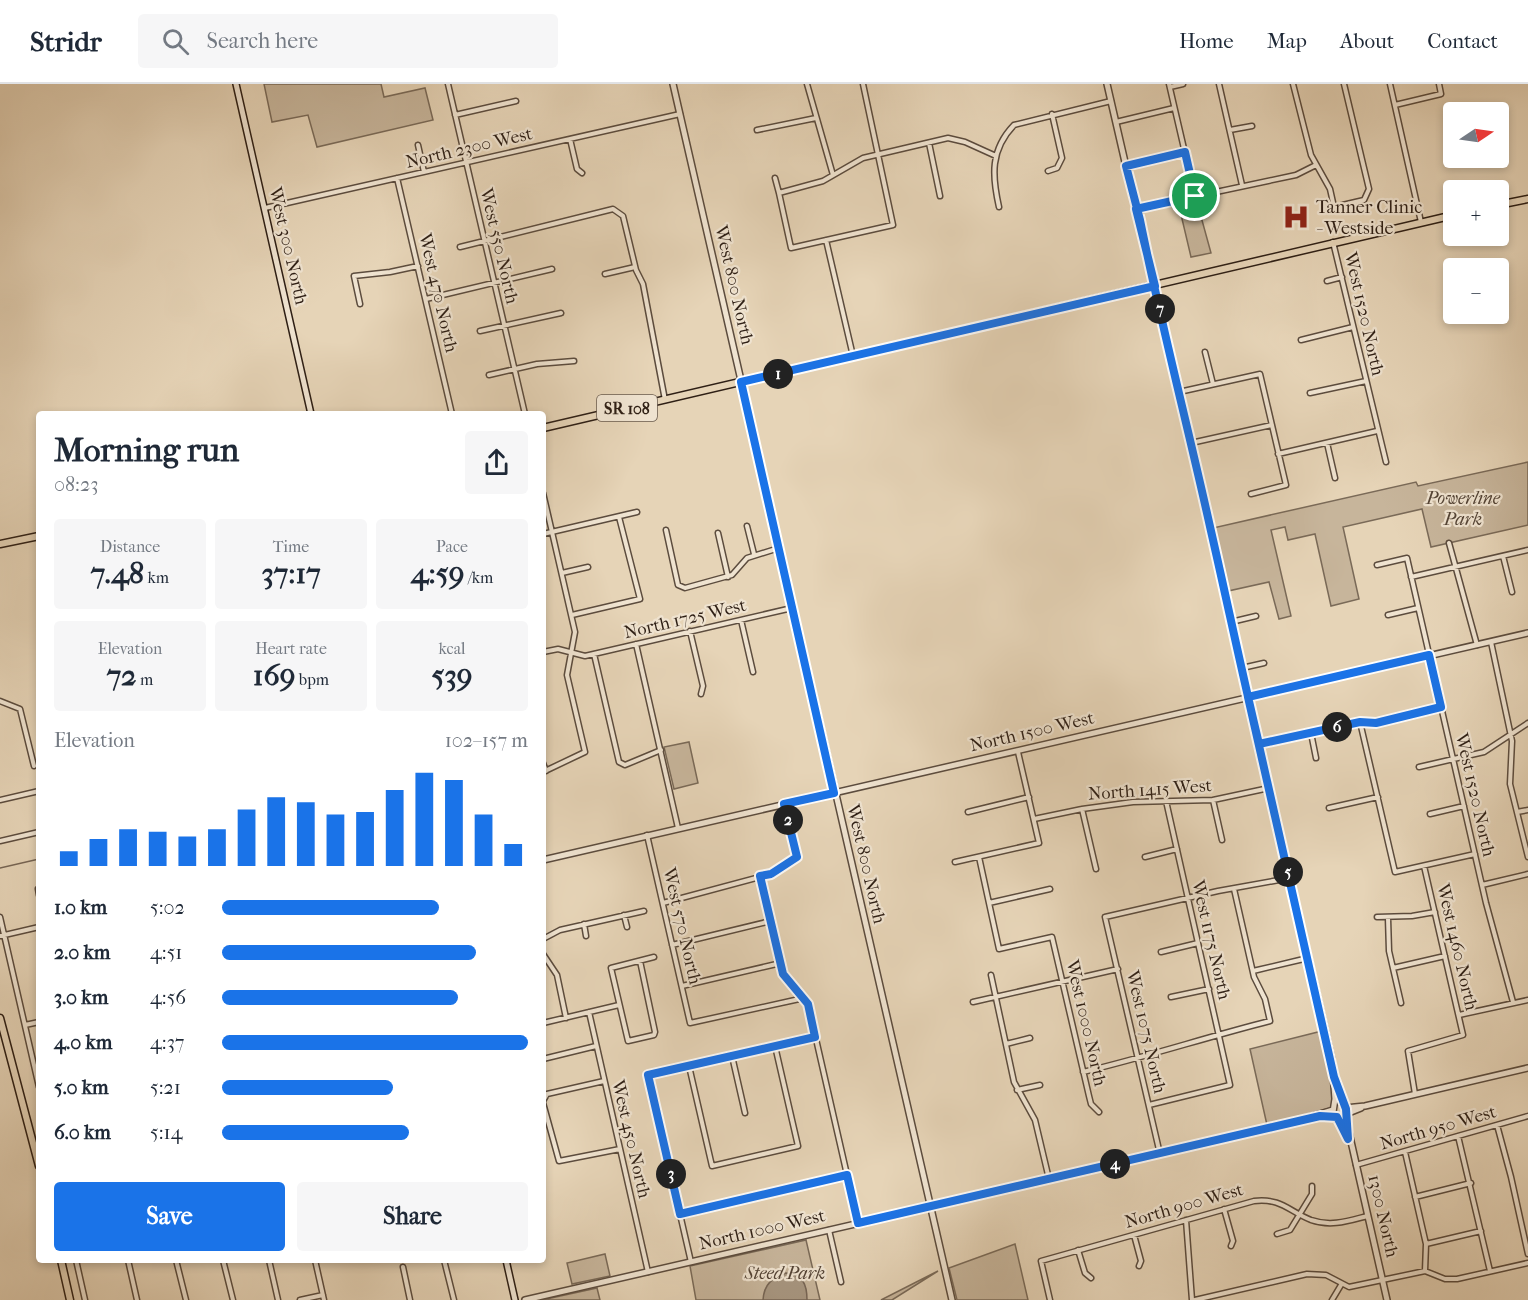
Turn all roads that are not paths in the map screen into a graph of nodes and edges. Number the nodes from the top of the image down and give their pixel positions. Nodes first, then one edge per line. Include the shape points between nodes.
1 (236, 84) edge
2 (448, 84) edge
3 (673, 84) edge
4 (807, 84) edge
5 (863, 84) edge
6 (1107, 84) edge
7 (1183, 84) edge
8 (1219, 84) edge
9 (1293, 84) edge
10 (1344, 84) edge
11 (1390, 84) edge
12 (1439, 84) edge
13 (1170, 86) edge
14 (1111, 100) junction
15 (516, 101) dead end
16 (1395, 105) junction
17 (1174, 108) junction
18 (680, 114) junction
19 (1052, 114) junction
20 (455, 115) junction
21 (816, 118) junction
22 (1116, 122) junction
23 (1252, 126) dead end
24 (757, 130) dead end
25 (1230, 130) junction
26 (570, 139) junction
27 (929, 143) junction
28 (418, 145) dead end
29 (1185, 152) junction
30 (877, 155) junction
31 (996, 156) junction
32 (466, 163) junction
33 (1316, 165) junction
34 (1126, 166) junction
35 (1048, 171) dead end
36 (424, 172) junction
37 (582, 174) dead end
38 (833, 175) junction
39 (397, 178) junction
40 (775, 178) dead end
41 (1242, 185) junction
42 (779, 193) junction
43 (940, 196) dead end
44 (1195, 196) junction
45 (1528, 199) edge
46 (1509, 203) edge
47 (999, 207) dead end
48 (265, 208) junction
49 (1136, 209) junction
50 (1443, 217) edge
51 (1421, 222) junction
52 (484, 239) junction
53 (826, 240) junction
54 (1333, 242) junction
55 (460, 247) dead end
56 (418, 266) junction
57 (635, 267) junction
58 (552, 269) dead end
59 (605, 274) dead end
60 (1342, 277) junction
61 (1327, 281) dead end
62 (494, 283) junction
63 (1155, 286) junction
64 (426, 299) junction
65 (360, 304) dead end
66 (561, 313) dead end
67 (504, 325) junction
68 (1353, 327) junction
69 (480, 331) dead end
70 (1301, 340) dead end
71 (1205, 352) dead end
72 (854, 357) junction
73 (574, 361) dead end
74 (514, 369) junction
75 (489, 375) dead end
76 (1366, 381) junction
77 (741, 382) junction
78 (1213, 384) junction
79 (1179, 392) junction
80 (1310, 393) dead end
81 (664, 400) junction
82 (310, 411) edge
83 (451, 411) edge
84 (524, 411) edge
85 (1272, 425) junction
86 (546, 427) edge
87 (1377, 431) junction
88 (1327, 442) junction
89 (1191, 443) junction
90 (1278, 454) junction
91 (1386, 462) dead end
92 (1335, 478) dead end
93 (1251, 494) dead end
94 (546, 506) edge
95 (637, 512) dead end
96 (619, 517) junction
97 (747, 526) dead end
98 (666, 530) dead end
99 (552, 532) junction
100 (546, 533) edge
101 (718, 533) dead end
102 (36, 537) edge
103 (1449, 543) dead end
104 (0, 544) edge
105 (779, 548) junction
106 (1528, 550) edge
107 (754, 554) junction
108 (1503, 556) junction
109 (1377, 565) dead end
110 (588, 567) dead end
111 (1455, 567) junction
112 (562, 573) junction
113 (728, 577) junction
114 (1411, 577) junction
115 (1512, 592) dead end
116 (792, 608) junction
117 (1418, 608) junction
118 (572, 615) junction
119 (1388, 615) dead end
120 (1256, 616) dead end
121 (741, 620) junction
122 (1231, 622) junction
123 (690, 632) junction
124 (1528, 633) edge
125 (1491, 642) junction
126 (636, 644) junction
127 (1477, 645) junction
128 (546, 651) edge
129 (572, 653) junction
130 (594, 654) junction
131 (1429, 655) junction
132 (1264, 663) dead end
133 (1242, 668) junction
134 (753, 672) dead end
135 (701, 694) dead end
136 (1248, 697) junction
137 (0, 701) edge
138 (1441, 707) junction
139 (1360, 722) junction
140 (1528, 723) edge
141 (1311, 733) junction
142 (1511, 733) junction
143 (1259, 744) junction
144 (660, 750) junction
145 (1018, 752) junction
146 (1316, 758) dead end
147 (1453, 758) junction
148 (34, 766) dead end
149 (1419, 767) dead end
150 (546, 770) edge
151 (1269, 788) junction
152 (36, 792) edge
153 (834, 793) junction
154 (1029, 796) junction
155 (1378, 798) junction
156 (0, 800) edge
157 (1213, 800) junction
158 (1166, 801) junction
159 (784, 804) junction
160 (1464, 806) junction
161 (1329, 808) dead end
162 (1082, 809) junction
163 (1528, 810) edge
164 (968, 812) dead end
165 (1517, 812) junction
166 (1430, 814) dead end
167 (1034, 819) junction
168 (678, 828) junction
169 (36, 833) edge
170 (647, 835) junction
171 (1222, 840) dead end
172 (0, 841) edge
173 (1177, 849) junction
174 (1475, 854) junction
175 (1527, 855) edge
176 (979, 857) junction
177 (1145, 857) dead end
178 (546, 859) edge
179 (955, 862) dead end
180 (1424, 866) junction
181 (1096, 869) dead end
182 (1528, 874) edge
183 (760, 876) junction
184 (1290, 878) junction
185 (1482, 885) junction
186 (1050, 889) dead end
187 (1234, 889) junction
188 (1188, 897) junction
189 (663, 903) junction
190 (989, 903) junction
191 (644, 911) dead end
192 (1435, 912) junction
193 (624, 915) junction
194 (0, 917) edge
195 (1377, 917) dead end
196 (1388, 918) junction
197 (771, 921) junction
198 (584, 924) junction
199 (627, 927) dead end
200 (36, 928) edge
201 (2, 936) edge
202 (586, 936) dead end
203 (546, 937) edge
204 (1198, 943) junction
205 (672, 945) junction
206 (1161, 952) dead end
207 (1445, 956) junction
208 (654, 957) dead end
209 (546, 958) edge
210 (1308, 958) junction
211 (640, 961) junction
212 (781, 963) junction
213 (1393, 968) junction
214 (1118, 969) junction
215 (1253, 971) junction
216 (991, 975) dead end
217 (1063, 982) junction
218 (682, 986) junction
219 (1209, 989) junction
220 (995, 997) junction
221 (1172, 997) dead end
222 (805, 998) junction
223 (1528, 1000) edge
224 (973, 1002) dead end
225 (1513, 1002) junction
226 (1401, 1003) dead end
227 (619, 1005) junction
228 (589, 1012) junction
229 (1459, 1015) junction
230 (0, 1018) edge
231 (566, 1018) junction
232 (546, 1022) edge
233 (36, 1023) edge
234 (25, 1025) junction
235 (1219, 1034) junction
236 (815, 1037) junction
237 (1030, 1038) dead end
238 (1006, 1044) junction
239 (597, 1046) junction
240 (775, 1046) junction
241 (732, 1056) junction
242 (546, 1058) edge
243 (1138, 1059) junction
244 (689, 1066) junction
245 (1528, 1068) edge
246 (1083, 1072) junction
247 (36, 1074) edge
248 (1334, 1077) junction
249 (604, 1081) junction
250 (1040, 1084) dead end
251 (1017, 1090) junction
252 (546, 1094) edge
253 (1415, 1094) junction
254 (1149, 1105) junction
255 (1345, 1111) junction
256 (1099, 1112) dead end
257 (546, 1113) edge
258 (746, 1113) dead end
259 (1335, 1113) junction
260 (1528, 1116) edge
261 (1497, 1125) junction
262 (1458, 1136) junction
263 (1348, 1139) junction
264 (620, 1149) junction
265 (1405, 1152) junction
266 (1160, 1154) junction
267 (36, 1155) edge
268 (1356, 1165) junction
269 (847, 1175) junction
270 (1049, 1179) junction
271 (1470, 1183) junction
272 (1312, 1186) dead end
273 (1415, 1197) junction
274 (930, 1206) junction
275 (1224, 1209) junction
276 (680, 1214) junction
277 (1300, 1214) junction
278 (1367, 1216) junction
279 (1186, 1220) junction
280 (858, 1223) junction
281 (829, 1230) junction
282 (1481, 1231) junction
283 (1277, 1234) dead end
284 (1134, 1235) junction
285 (1426, 1244) junction
286 (1231, 1246) dead end
287 (1078, 1250) junction
288 (1528, 1254) edge
289 (691, 1262) junction
290 (62, 1263) edge
291 (77, 1263) edge
292 (129, 1263) edge
293 (177, 1263) edge
294 (224, 1263) edge
295 (270, 1263) edge
296 (316, 1263) edge
297 (445, 1263) edge
298 (507, 1263) edge
299 (1528, 1263) edge
300 (1139, 1266) dead end
301 (403, 1267) dead end
302 (1425, 1271) junction
303 (1490, 1271) junction
304 (648, 1272) junction
305 (1091, 1278) dead end
306 (1382, 1280) junction
307 (841, 1282) dead end
308 (1341, 1285) junction
309 (323, 1297) edge
310 (70, 1300) edge
311 (85, 1300) edge
312 (137, 1300) edge
313 (186, 1300) edge
314 (232, 1300) edge
315 (278, 1300) edge
316 (300, 1300) edge
317 (410, 1300) edge
318 (454, 1300) edge
319 (515, 1300) edge
320 (525, 1300) edge
321 (952, 1300) edge
322 (1050, 1300) edge
323 (1193, 1300) edge
324 (1332, 1300) edge
325 (1387, 1300) edge

1 - 48 street, West 300 North
2 - 20 street, West 550 North
3 - 18 street, West 800 North
4 - 21 street
5 - 30 street
6 - 14 street
7 - 13 street
8 - 25 street
9 - 33 street
10 - 33 street via 1368,195 1358,203 1334,207 1330,189
11 - 16 street
12 - 16 street via 1441,94
13 - 17 street
14 - 19 street
14 - 22 street
15 - 20 street
16 - 51 street
17 - 22 street
17 - 29 street
18 - 26 street, North 2300 West
18 - 77 street, West 800 North
19 - 31 street via 1014,125
19 - 35 street via 1062,158 1058,168
20 - 32 street, West 550 North
21 - 24 street
21 - 38 street
22 - 34 street
23 - 25 street
25 - 41 street
26 - 32 street, North 2300 West
26 - 37 street via 577,169
27 - 30 street
27 - 31 street via 956,139
27 - 43 street
28 - 36 street
29 - 34 street
29 - 44 street
30 - 38 street via 863,158
30 - 53 street via 893,225
31 - 47 street via 992,175
32 - 36 street, North 2300 West
32 - 52 street, West 550 North
33 - 41 street via 1296,175
34 - 49 street
36 - 39 street, North 2300 West
38 - 42 street
39 - 48 street, North 2300 West
39 - 56 street, West 470 North
40 - 42 street
41 - 44 street
42 - 53 street via 791,248
44 - 49 street
45 - 46 main road
48 - 82 street, West 300 North
49 - 63 street
50 - 51 main road, SR 108
51 - 54 main road, SR 108
52 - 55 street
52 - 57 street via 613,209 623,216
52 - 62 street, West 550 North
53 - 72 street
54 - 60 street, West 1520 North
54 - 63 main road, SR 108
56 - 64 street, West 470 North
56 - 65 street via 354,276
57 - 59 street
57 - 81 street via 648,307
58 - 62 street
60 - 61 street
60 - 68 street, West 1520 North
62 - 64 street
62 - 67 street, West 550 North
63 - 72 main road, SR 108
63 - 79 street
64 - 83 street, West 470 North
66 - 67 street
67 - 69 street
67 - 74 street, West 550 North
68 - 70 street
68 - 76 street, West 1520 North
71 - 78 street
72 - 77 main road, SR 108
73 - 74 street
74 - 75 street
74 - 84 street, West 550 North
76 - 80 street
76 - 87 street, West 1520 North
77 - 81 main road, SR 108
77 - 105 street, West 800 North
78 - 79 street
78 - 85 street via 1260,374
79 - 89 street
81 - 86 main road, SR 108
85 - 89 street
85 - 90 street
87 - 88 street
87 - 91 street, West 1520 North
88 - 90 street
88 - 92 street
89 - 122 street
90 - 93 street via 1286,485
94 - 99 street
95 - 96 street
96 - 99 street
96 - 118 street via 640,599
97 - 107 street
98 - 113 street via 681,587
99 - 100 street
99 - 112 street
101 - 113 street
102 - 104 main road
103 - 111 street
105 - 107 street
105 - 116 street, West 800 North
106 - 108 street
107 - 113 street
108 - 111 street
108 - 115 street
109 - 114 street, West 1520 North via 1407,558
110 - 112 street
111 - 114 street
111 - 127 street
112 - 118 street
114 - 117 street, West 1520 North
116 - 121 street, North 1725 West
116 - 153 street, West 800 North
117 - 119 street
117 - 131 street, West 1520 North
118 - 129 street
120 - 122 street
121 - 123 street, North 1725 West
121 - 134 street
122 - 133 street
123 - 126 street, North 1725 West
123 - 135 street via 703,686
124 - 125 street, North 1500 West
125 - 127 street, North 1500 West
125 - 142 street
126 - 130 street, North 1725 West
126 - 144 street
127 - 131 street, North 1500 West
128 - 129 street via 558,649
129 - 130 street, North 1725 West
129 - 150 street via 567,675 585,752
130 - 144 street via 619,762 625,765
131 - 136 street, North 1500 West
131 - 138 street, West 1520 North
132 - 133 street
133 - 136 street
136 - 143 street
136 - 145 street, North 1500 West
137 - 148 street via 20,709
138 - 139 street via 1376,723
138 - 147 street, West 1520 North
139 - 141 street
139 - 155 street
140 - 142 street
141 - 143 street
141 - 146 street
142 - 147 street via 1484,752
142 - 165 street via 1510,784
143 - 151 street
144 - 168 street
145 - 153 street, North 1500 West
145 - 154 street
147 - 149 street
147 - 160 street, West 1520 North
151 - 157 street, North 1415 West
151 - 184 street
152 - 156 street
153 - 159 street, North 1500 West
153 - 274 street, West 800 North
154 - 164 street
154 - 167 street
155 - 161 street
155 - 180 street via 1395,872
157 - 158 street, North 1415 West
157 - 171 street
158 - 162 street, North 1415 West
158 - 173 street, West 1175 North
159 - 168 street, North 1500 West
159 - 183 street via 797,857 771,874
160 - 166 street
160 - 174 street, West 1520 North
162 - 167 street, North 1415 West
162 - 181 street
163 - 165 street
165 - 175 street
167 - 176 street via 1039,843
168 - 170 street, North 1500 West
169 - 172 street
170 - 178 street, North 1500 West
170 - 189 street, West 570 North
173 - 177 street
173 - 188 street, West 1175 North
174 - 180 street
174 - 185 street, West 1520 North
176 - 179 street
176 - 190 street
180 - 192 street, West 1460 North
182 - 185 street
183 - 189 street
183 - 197 street
184 - 187 street
184 - 210 street
185 - 225 street, West 1520 North
186 - 190 street
187 - 188 street
187 - 215 street
188 - 204 street, West 1175 North
188 - 214 street, West 1075 North via 1106,917
189 - 205 street, West 570 North
190 - 217 street, West 1000 North via 999,949 1052,937
191 - 193 street
192 - 196 street
192 - 207 street, West 1460 North
193 - 198 street
193 - 199 street
194 - 201 street
195 - 196 street
196 - 213 street
197 - 205 street
197 - 212 street
198 - 202 street
198 - 203 street
200 - 201 street
201 - 234 street
204 - 206 street
204 - 219 street, West 1175 North
205 - 218 street, West 570 North
207 - 213 street
207 - 229 street, West 1460 North
208 - 211 street
209 - 231 street via 558,975
210 - 215 street
210 - 248 street
211 - 227 street via 610,968
211 - 227 street via 654,1035 628,1041
212 - 218 street
212 - 222 street via 787,980
213 - 226 street
214 - 217 street
214 - 243 street, West 1075 North
215 - 235 street via 1270,1021
216 - 220 street
217 - 220 street
217 - 246 street, West 1000 North
218 - 222 street, West 570 North via 690,1023
219 - 221 street
219 - 235 street, West 1175 North
220 - 224 street
220 - 238 street
222 - 236 street
223 - 225 street
225 - 229 street
227 - 228 street
228 - 231 street
228 - 239 street, West 450 North
229 - 253 street, West 1460 North via 1463,1035 1408,1051
230 - 267 main road
231 - 232 street
233 - 234 street
234 - 247 street
235 - 243 street
235 - 254 street, West 1175 North via 1230,1085
236 - 240 street
236 - 269 street
237 - 238 street
238 - 251 street
239 - 242 street
239 - 249 street, West 450 North
240 - 241 street
240 - 244 street via 798,1146 712,1166
241 - 244 street
241 - 258 street
243 - 246 street
243 - 254 street, West 1075 North
244 - 276 street via 648,1075
245 - 253 street
246 - 256 street, West 1000 North via 1091,1104
248 - 255 street, 1300 North
248 - 259 street
249 - 252 street
249 - 264 street, West 450 North
250 - 251 street
251 - 270 street via 1035,1120
253 - 255 street
254 - 266 street, West 1075 North
255 - 259 street
255 - 259 street
255 - 263 street, 1300 North
257 - 264 street via 559,1161
259 - 263 street, 1300 North
259 - 266 street, North 1000 West
260 - 261 street, North 950 West
261 - 262 street, North 950 West
261 - 288 street
262 - 265 street, North 950 West
262 - 271 street
263 - 268 street, 1300 North
264 - 304 street, West 450 North
265 - 268 street, North 950 West
265 - 273 street
266 - 270 street, North 1000 West
268 - 278 street, 1300 North
269 - 276 street
269 - 280 street
270 - 274 street, North 1000 West
271 - 273 street
271 - 282 street
272 - 277 street via 1312,1194
273 - 285 street
274 - 280 street, North 1000 West
274 - 321 street, West 800 North
275 - 277 street, North 900 West via 1267,1200
275 - 279 street, North 900 West
275 - 286 street
276 - 289 street
277 - 278 street, North 900 West via 1329,1224
277 - 283 street via 1290,1230
278 - 306 street, 1300 North
279 - 284 street, North 900 West
279 - 323 street
280 - 281 street, North 1000 West
281 - 289 street, North 1000 West
281 - 307 street
282 - 285 street
282 - 303 street
284 - 287 street, North 900 West
284 - 300 street
285 - 302 street
287 - 305 street
287 - 322 street, North 900 West via 1041,1261
289 - 304 street, North 1000 West
290 - 310 main road
291 - 311 street
292 - 312 street
293 - 313 street
294 - 314 street
295 - 315 street
296 - 309 street
297 - 318 street
298 - 319 street
299 - 303 street
301 - 317 street
302 - 303 street via 1450,1280
302 - 306 street
304 - 320 street, North 1000 West
306 - 308 street via 1354,1287
306 - 325 street, 1300 North
308 - 323 street via 1326,1275 1307,1274
308 - 324 street
309 - 316 street

